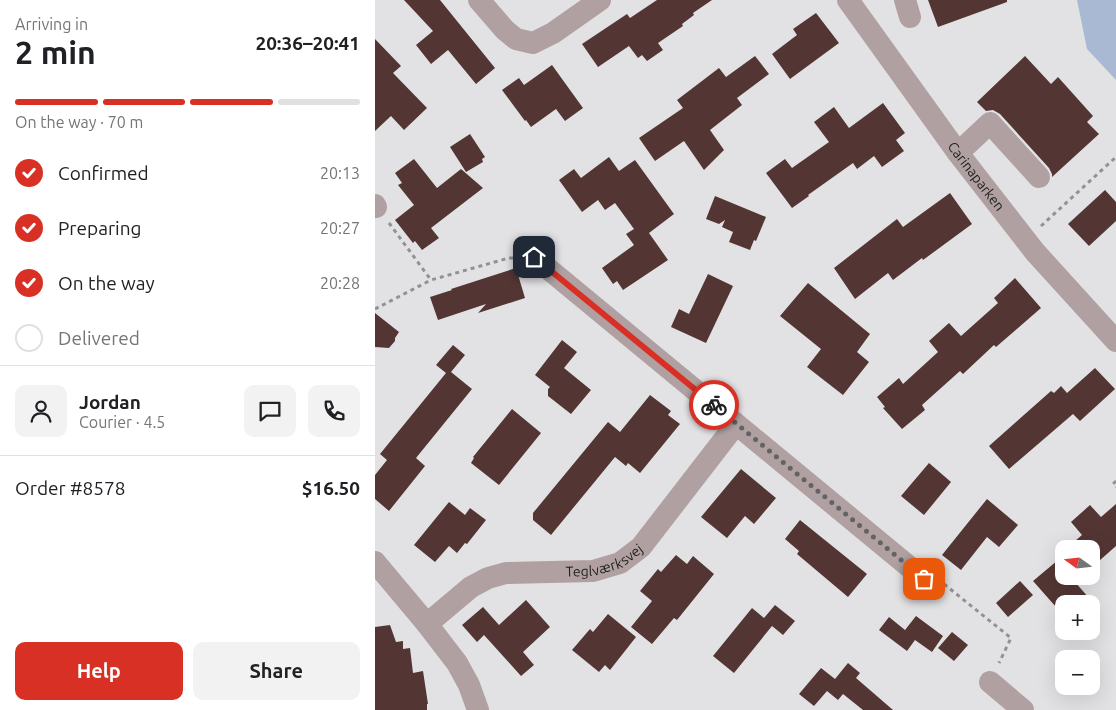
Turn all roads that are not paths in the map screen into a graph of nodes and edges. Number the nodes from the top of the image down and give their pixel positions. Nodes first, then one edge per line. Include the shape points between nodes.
1 (479, 0) edge
2 (600, 0) edge
3 (848, 0) edge
4 (958, 153) junction
5 (1039, 176) dead end
6 (534, 257) road end
7 (1116, 341) edge
8 (736, 424) junction
9 (375, 562) edge
10 (924, 579) road end
11 (427, 624) junction
12 (990, 682) road end
13 (477, 710) edge
14 (1023, 710) edge

1 - 2 street via 516,39 533,43
3 - 4 street, Carinaparken
4 - 5 street via 990,124
4 - 7 street, Carinaparken via 1035,252
6 - 8 street
8 - 10 street
8 - 11 street, Teglværksvej via 641,547 620,563 593,571 506,573 488,578 471,586
9 - 11 street
11 - 13 street via 457,663 469,684
12 - 14 street

